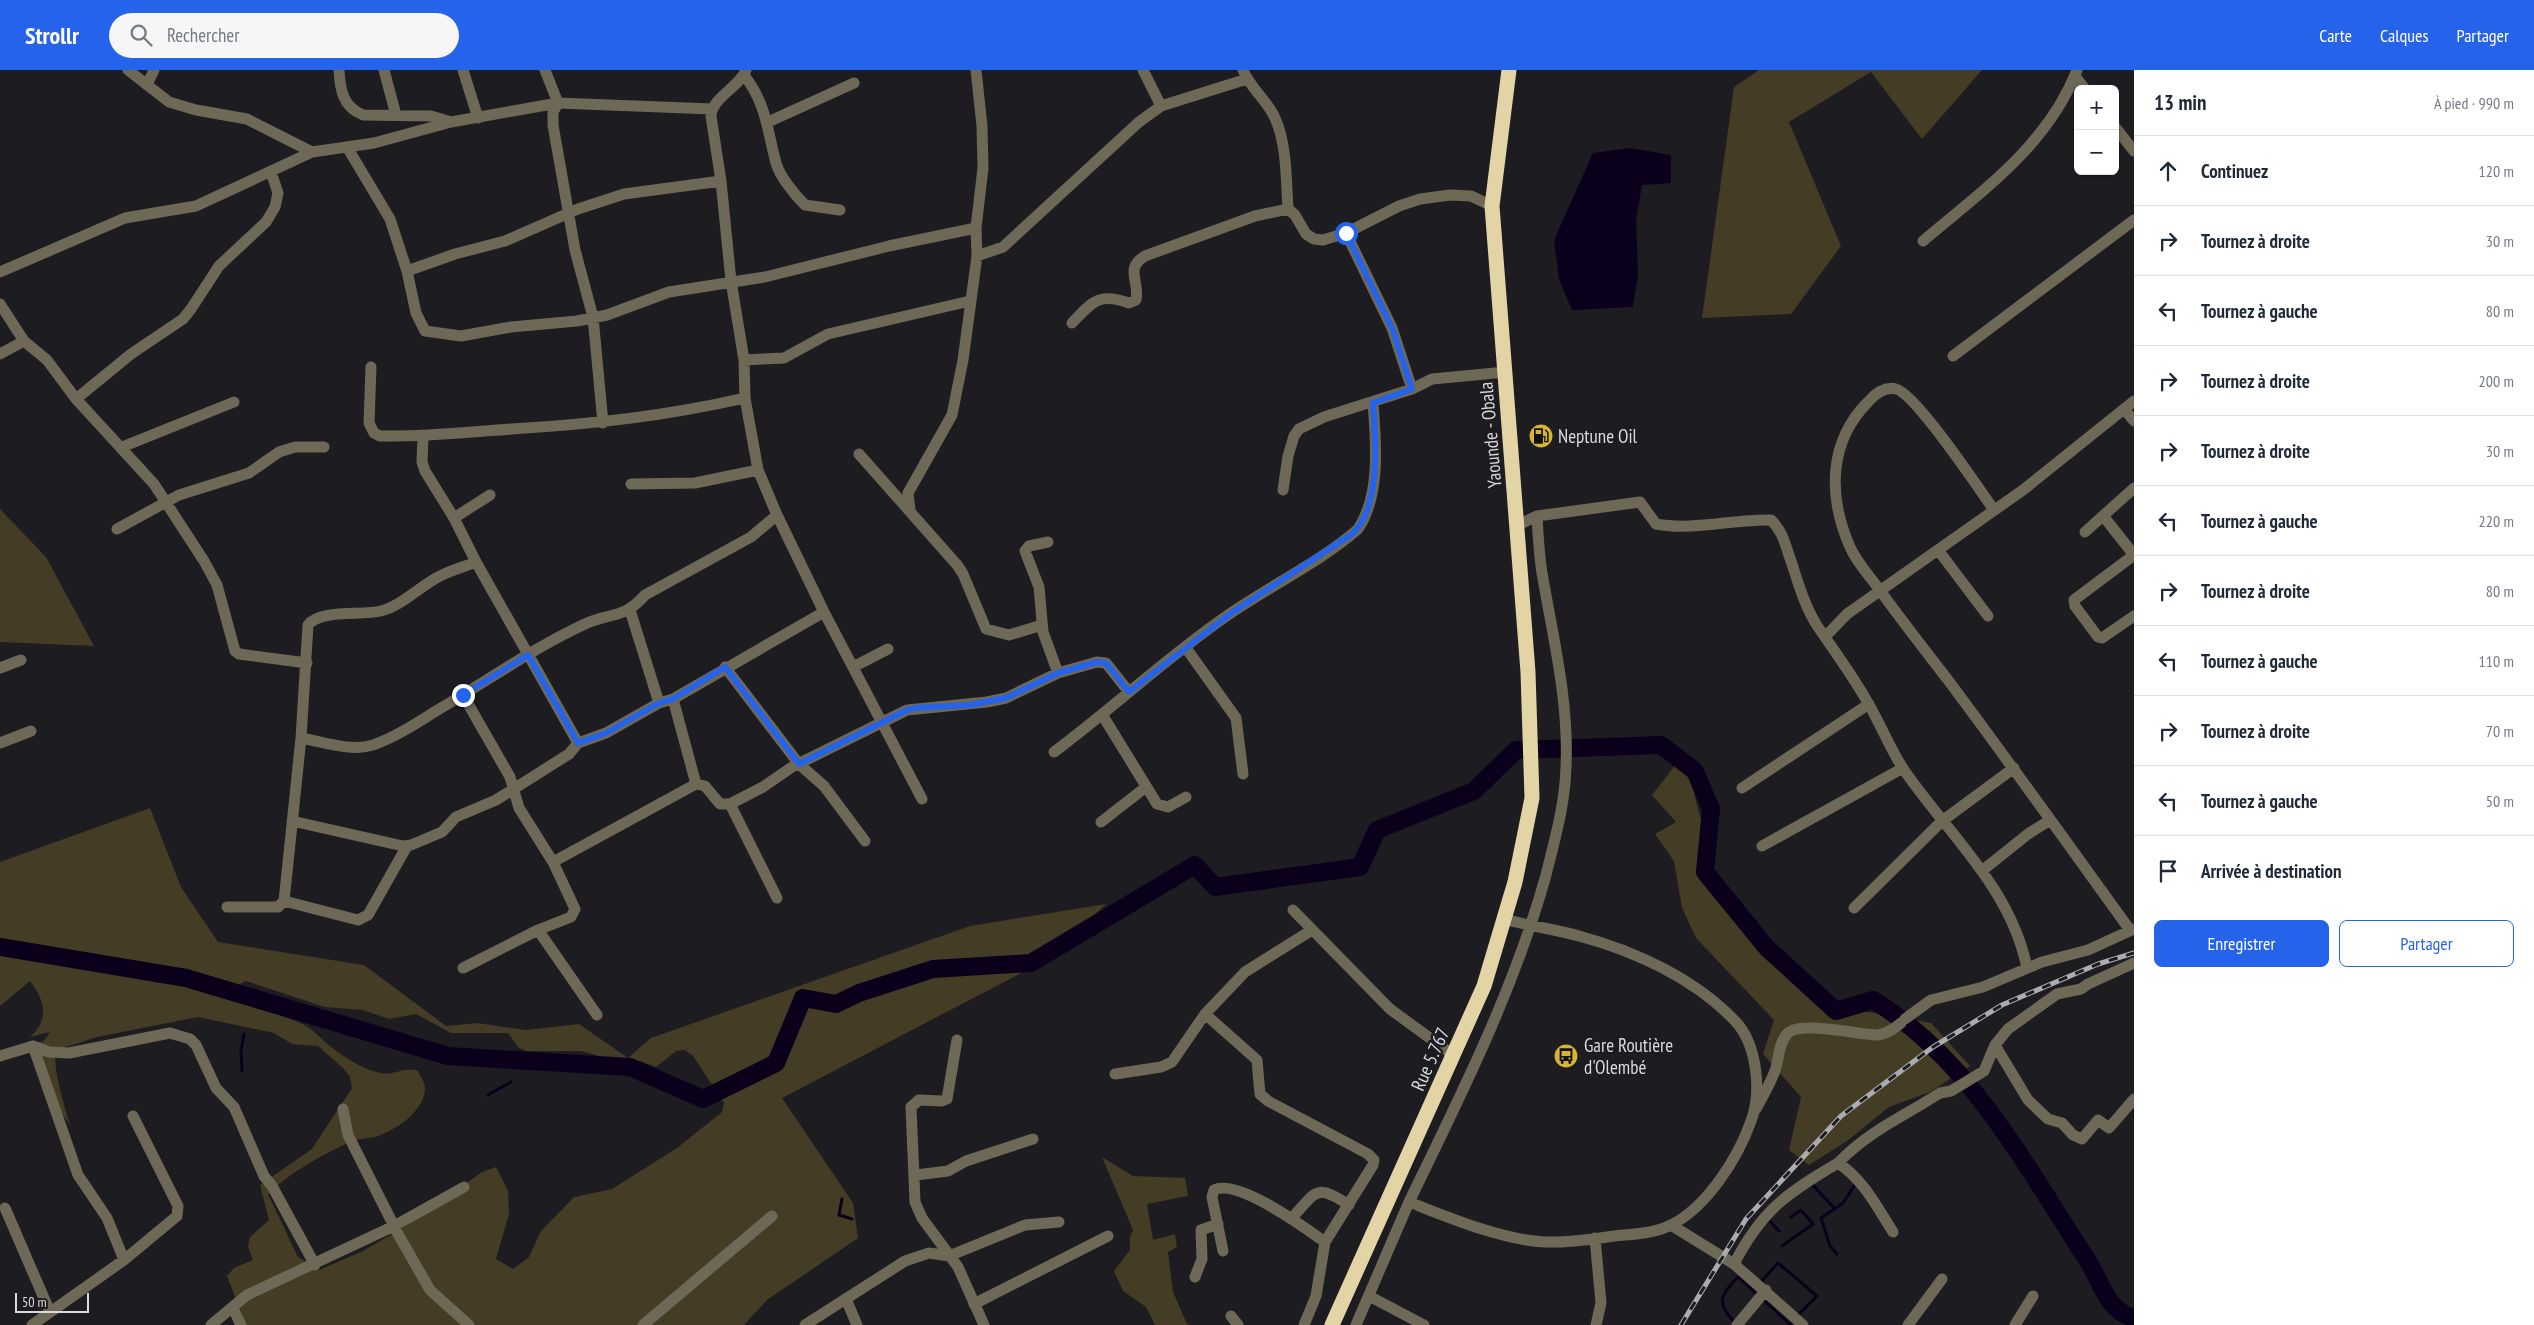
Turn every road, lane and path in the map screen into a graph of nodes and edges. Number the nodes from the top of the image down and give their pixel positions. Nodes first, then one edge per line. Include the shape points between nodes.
1 (128, 70) edge
2 (154, 70) edge
3 (339, 70) edge
4 (384, 70) edge
5 (463, 70) edge
6 (545, 70) edge
7 (976, 70) edge
8 (1143, 70) edge
9 (1509, 70) edge
10 (745, 73) edge
11 (2076, 73) edge
12 (1245, 75) edge
13 (854, 83) dead end
14 (147, 85) junction
15 (2083, 85) edge
16 (558, 103) junction
17 (1161, 106) junction
18 (712, 109) junction
19 (396, 115) junction
20 (478, 118) junction
21 (451, 122) junction
22 (768, 122) junction
23 (2117, 130) edge
24 (347, 147) junction
25 (2134, 151) edge
26 (312, 152) junction
27 (271, 172) junction
28 (721, 181) junction
29 (1492, 206) junction
30 (1288, 209) junction
31 (840, 210) dead end
32 (568, 214) junction
33 (2134, 220) edge
34 (976, 228) junction
35 (1346, 233) junction
36 (1923, 241) dead end
37 (977, 256) junction
38 (407, 271) junction
39 (0, 272) edge
40 (731, 280) junction
41 (970, 301) junction
42 (0, 304) edge
43 (593, 317) junction
44 (1072, 323) dead end
45 (24, 341) junction
46 (0, 354) edge
47 (1953, 356) dead end
48 (744, 360) junction
49 (371, 367) dead end
50 (1506, 372) junction
51 (1412, 389) junction
52 (745, 398) junction
53 (76, 399) junction
54 (2134, 401) edge
55 (234, 402) dead end
56 (1373, 403) junction
57 (2124, 409) junction
58 (2134, 421) edge
59 (604, 423) junction
60 (423, 437) junction
61 (122, 447) junction
62 (324, 447) dead end
63 (859, 454) dead end
64 (758, 470) junction
65 (631, 484) dead end
66 (2134, 488) edge
67 (1283, 490) dead end
68 (490, 495) dead end
69 (165, 502) junction
70 (910, 510) junction
71 (1994, 510) junction
72 (777, 515) junction
73 (1537, 516) junction
74 (2104, 517) junction
75 (454, 518) junction
76 (1518, 526) junction
77 (117, 529) dead end
78 (2085, 532) dead end
79 (1048, 542) dead end
80 (1938, 550) junction
81 (2134, 555) edge
82 (476, 562) junction
83 (1880, 592) junction
84 (630, 610) junction
85 (824, 612) junction
86 (1988, 616) dead end
87 (2134, 616) edge
88 (1042, 625) junction
89 (1826, 637) junction
90 (1186, 648) junction
91 (888, 649) dead end
92 (528, 655) junction
93 (21, 660) dead end
94 (307, 663) junction
95 (725, 667) junction
96 (853, 667) junction
97 (0, 668) edge
98 (1058, 673) junction
99 (1129, 692) junction
100 (463, 695) junction
101 (673, 699) junction
102 (659, 703) junction
103 (1869, 704) junction
104 (1103, 716) junction
105 (883, 723) junction
106 (31, 731) dead end
107 (301, 738) junction
108 (0, 743) edge
109 (578, 743) junction
110 (1054, 752) dead end
111 (799, 764) junction
112 (1903, 768) junction
113 (2014, 768) junction
114 (1243, 774) dead end
115 (514, 787) junction
116 (695, 787) junction
117 (1146, 787) junction
118 (1742, 788) dead end
119 (1186, 797) dead end
120 (1532, 798) joint
121 (922, 799) dead end
122 (730, 804) junction
123 (2050, 820) junction
124 (292, 821) junction
125 (1942, 821) junction
126 (1101, 822) dead end
127 (865, 841) dead end
128 (407, 846) junction
129 (1762, 846) dead end
130 (553, 862) junction
131 (1983, 870) junction
132 (777, 898) dead end
133 (284, 901) junction
134 (227, 907) dead end
135 (1854, 908) dead end
136 (1293, 910) dead end
137 (1504, 919) junction
138 (1530, 926) junction
139 (538, 930) junction
140 (1312, 930) junction
141 (2132, 930) edge
142 (2134, 964) edge
143 (463, 968) dead end
144 (2027, 968) junction
145 (1205, 1014) junction
146 (597, 1015) dead end
147 (956, 1040) dead end
148 (1994, 1045) junction
149 (33, 1046) junction
150 (1453, 1055) junction
151 (0, 1056) edge
152 (1115, 1074) dead end
153 (2134, 1100) edge
154 (343, 1109) dead end
155 (1755, 1110) junction
156 (133, 1116) dead end
157 (1033, 1139) dead end
158 (1838, 1163) junction
159 (916, 1174) junction
160 (464, 1187) dead end
161 (1409, 1202) junction
162 (1349, 1205) junction
163 (4, 1208) dead end
164 (772, 1216) dead end
165 (1292, 1218) junction
166 (1059, 1222) dead end
167 (1218, 1224) junction
168 (1672, 1225) junction
169 (394, 1226) junction
170 (1893, 1232) dead end
171 (1108, 1236) dead end
172 (1595, 1238) junction
173 (1325, 1242) junction
174 (1224, 1251) dead end
175 (949, 1256) junction
176 (124, 1260) junction
177 (315, 1264) junction
178 (1734, 1264) junction
179 (1195, 1277) dead end
180 (1942, 1279) dead end
181 (1766, 1290) junction
182 (1369, 1296) junction
183 (2033, 1296) dead end
184 (846, 1298) junction
185 (974, 1304) junction
186 (233, 1308) junction
187 (50, 1312) junction
188 (32, 1325) edge
189 (211, 1325) edge
190 (241, 1325) edge
191 (469, 1325) edge
192 (643, 1325) edge
193 (805, 1325) edge
194 (857, 1325) edge
195 (984, 1325) edge
196 (1304, 1325) edge
197 (1332, 1325) edge
198 (1356, 1325) edge
199 (1424, 1325) edge
200 (1596, 1325) edge
201 (1737, 1325) edge
202 (1804, 1325) edge
203 (1908, 1325) edge
204 (2015, 1325) edge

1 - 14 street
2 - 14 street
3 - 19 street via 343,97 355,112
4 - 19 street
5 - 20 street
6 - 16 street
7 - 34 street via 983,168
8 - 17 street
9 - 29 highway, Yaounde - Obala
10 - 18 street
10 - 22 street
11 - 15 street
11 - 36 street via 2042,134 2016,161
12 - 17 street
12 - 30 street via 1266,100 1276,119 1283,146
13 - 22 street
14 - 26 street via 169,102 247,119
16 - 18 street
16 - 20 street
16 - 32 street via 553,112 552,126
17 - 37 street via 1139,122 1003,248
18 - 28 street
19 - 21 street via 432,116
20 - 21 street
21 - 24 street via 389,140
22 - 31 street via 776,164 802,202 811,207
23 - 25 street
24 - 26 street
24 - 38 street via 390,219
26 - 27 street
27 - 39 street via 196,206 125,218
27 - 53 street via 278,193 266,222 219,266 191,310 183,319 130,354
28 - 32 street via 638,190
28 - 40 street
29 - 35 street via 1471,196 1420,199
29 - 50 highway, Yaounde - Obala
30 - 35 street via 1306,234 1314,239 1323,240
30 - 44 street via 1255,216 1145,256 1133,268 1136,300 1129,304 1114,298 1092,302
32 - 38 street via 505,241
32 - 43 street
33 - 47 street
34 - 37 street
34 - 40 street via 765,277
35 - 51 street via 1392,328
37 - 41 street
38 - 43 street via 416,313 425,331 461,336
40 - 43 street via 670,292
40 - 48 street
41 - 48 street via 828,334 784,358
41 - 70 street via 952,415 908,493
42 - 45 street
43 - 59 street
45 - 46 street
45 - 53 street via 47,360
48 - 52 street
49 - 60 street via 370,429 380,436
50 - 51 street via 1432,379
50 - 76 highway, Yaounde - Obala
51 - 56 street
52 - 59 street via 678,413
52 - 64 street
53 - 61 street
54 - 57 street
55 - 61 street
56 - 67 street via 1299,429 1288,456
56 - 90 street via 1373,484 1365,516 1358,529 1230,614
57 - 58 street
57 - 71 street
59 - 60 street
60 - 75 street via 422,462 425,470
61 - 69 street
62 - 69 street via 279,452 249,473
63 - 70 street
64 - 65 street via 695,483
64 - 72 street
66 - 74 street
68 - 75 street
69 - 77 street
69 - 94 street via 217,585 235,651
70 - 88 street via 963,574 986,629 1009,635
71 - 80 street
71 - 83 street via 1906,394 1889,388 1876,394 1846,429 1837,456 1835,478 1838,504 1851,549
72 - 84 street via 751,537 645,595
72 - 85 street
73 - 76 street
73 - 89 street via 1640,502 1656,524 1674,527 1771,520 1784,536 1812,618
73 - 138 street via 1542,571 1560,668 1566,767 1562,809
74 - 78 street
74 - 81 street
75 - 82 street
76 - 120 highway, Yaounde - Obala
79 - 88 street via 1029,546 1025,551 1039,586
80 - 83 street
80 - 86 street
81 - 87 street via 2074,600 2098,637 2102,638
82 - 92 street
82 - 94 street via 440,576 381,611 312,619 308,625
83 - 89 street via 1847,614
83 - 113 street
84 - 92 street via 586,624
84 - 102 street
85 - 95 street
85 - 96 street
88 - 98 street
89 - 103 street
90 - 99 street
90 - 114 street via 1236,718
91 - 96 street
92 - 100 street
92 - 109 street
93 - 97 street
94 - 107 street
95 - 101 street
95 - 111 street
96 - 105 street
98 - 99 street via 1102,661
98 - 105 street via 1006,698 969,705 916,708
99 - 104 street
100 - 107 street via 375,744 354,748
100 - 115 street
101 - 102 street
101 - 116 street
102 - 109 street via 606,733
103 - 112 street
103 - 118 street
104 - 110 street
104 - 117 street
105 - 111 street
105 - 121 street
106 - 108 street
107 - 124 street
109 - 115 street via 569,754
111 - 122 street
111 - 127 street via 824,786
112 - 125 street
112 - 129 street
113 - 123 street
113 - 125 street
115 - 128 street via 496,800 456,817 442,832
115 - 130 street via 519,808
116 - 122 street via 705,786 720,804
116 - 130 street
117 - 119 street via 1161,807 1168,807
117 - 126 street
120 - 137 highway, Rue 5.767
122 - 132 street
123 - 131 street
123 - 141 street
124 - 128 street
124 - 133 street
125 - 131 street
125 - 135 street
128 - 133 street via 368,915 358,920
130 - 139 street via 575,908 570,917
131 - 144 street via 2005,905
133 - 134 street via 278,907
136 - 140 street
137 - 138 street
137 - 150 highway, Rue 5.767 via 1484,986
138 - 155 street via 1579,936 1646,960 1686,982 1719,1007 1737,1023 1753,1058
138 - 161 street via 1494,1024
139 - 143 street
139 - 146 street
140 - 145 street via 1245,972
140 - 150 street via 1390,1009
141 - 144 street via 2088,950
142 - 148 street via 2081,989 2057,994 2008,1029
144 - 155 street via 1983,987 1931,1000 1896,1028 1878,1035 1848,1030 1796,1029 1787,1033 1766,1093
145 - 152 street via 1172,1062 1161,1067
145 - 162 street via 1257,1060 1260,1094 1268,1101 1372,1156 1373,1165
147 - 159 street via 947,1099 919,1100 911,1107
148 - 153 street via 2028,1100 2048,1119 2062,1123 2082,1139 2098,1120 2109,1128
148 - 158 street via 1984,1071 1880,1127
149 - 151 street
149 - 176 street via 78,1176 107,1218
149 - 177 street via 50,1052 69,1053 170,1033 190,1039 216,1088 234,1107 264,1176
150 - 197 highway, Rue 5.767
154 - 169 street via 348,1135
155 - 168 street via 1726,1171
156 - 176 street via 178,1211
157 - 159 street via 970,1160 948,1171
158 - 170 street via 1862,1184
158 - 178 street via 1779,1201 1752,1232
159 - 175 street via 915,1202 918,1210
160 - 169 street
161 - 172 street via 1481,1228 1526,1239 1564,1242
161 - 182 street
162 - 165 street via 1329,1192 1321,1191 1315,1193
162 - 173 street
163 - 187 street
164 - 192 street
165 - 167 street via 1260,1200 1222,1187 1212,1194
165 - 173 street
166 - 175 street via 1025,1225
167 - 174 street
167 - 179 street via 1201,1230 1202,1259
168 - 172 street via 1651,1232
168 - 178 street
169 - 177 street
169 - 191 street via 430,1290
171 - 185 street
172 - 200 street via 1601,1303
173 - 196 street via 1316,1296
175 - 184 street via 929,1253 905,1261
175 - 185 street via 958,1267
176 - 187 street
177 - 186 street via 247,1295
178 - 181 street
180 - 203 street
181 - 201 street
181 - 202 street
182 - 198 street
182 - 199 street
183 - 204 street
184 - 193 street
184 - 194 street
185 - 195 street
186 - 189 street
186 - 190 street
187 - 188 street

